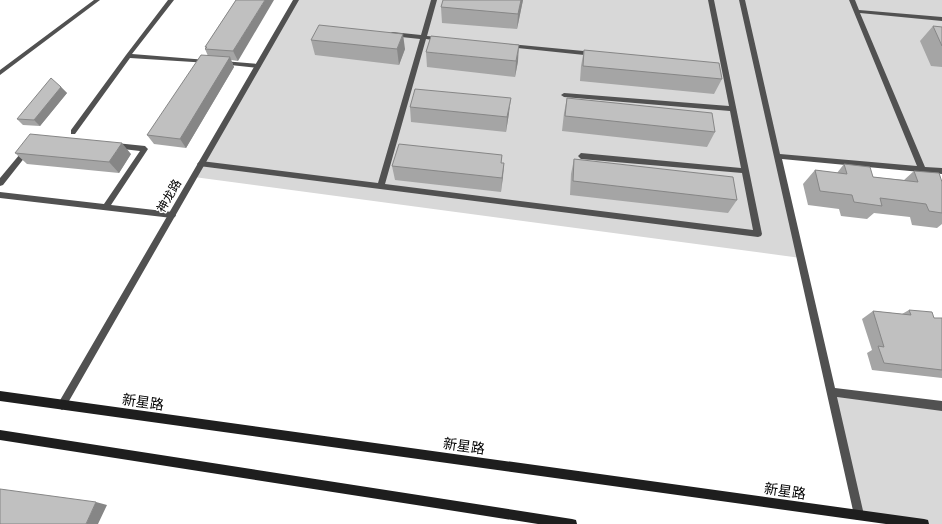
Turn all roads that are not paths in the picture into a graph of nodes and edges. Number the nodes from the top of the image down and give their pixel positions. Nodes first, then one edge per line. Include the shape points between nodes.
1 (97, 0) edge
2 (171, 0) edge
3 (296, 0) edge
4 (434, 0) edge
5 (711, 0) edge
6 (742, 0) edge
7 (852, 0) edge
8 (856, 11) junction
9 (942, 19) edge
10 (385, 34) edge
11 (424, 37) junction
12 (447, 39) edge
13 (501, 45) edge
14 (601, 55) edge
15 (128, 56) junction
16 (210, 62) edge
17 (218, 63) edge
18 (258, 66) junction
19 (0, 73) edge
20 (564, 95) dead end
21 (733, 109) junction
22 (73, 132) dead end
23 (32, 144) edge
24 (107, 145) edge
25 (581, 156) dead end
26 (777, 156) junction
27 (201, 164) junction
28 (922, 169) junction
29 (745, 171) junction
30 (942, 171) edge
31 (0, 184) edge
32 (381, 187) junction
33 (0, 195) edge
34 (106, 207) junction
35 (172, 215) junction
36 (831, 392) junction
37 (0, 396) edge
38 (62, 405) junction
39 (942, 406) edge
40 (0, 435) edge
41 (859, 515) junction
42 (565, 524) edge
43 (924, 524) edge

1 - 19 street
2 - 15 street
3 - 18 street, 神龙路
4 - 11 street
5 - 21 street via 721,67
6 - 26 street
7 - 8 street
8 - 9 street
8 - 28 street
10 - 11 street
11 - 12 street
11 - 32 street
13 - 14 street
15 - 16 street
15 - 22 street
17 - 18 street
18 - 27 street, 神龙路
20 - 21 street
21 - 29 street
23 - 31 street
24 - 34 street via 146,149
25 - 29 street
26 - 28 street
26 - 36 street
27 - 32 street
27 - 35 street, 神龙路
28 - 30 street
29 - 32 street via 758,234
33 - 34 street
34 - 35 street
35 - 38 street, 神龙路
36 - 39 street
36 - 41 street
37 - 38 main road, 新星路
38 - 41 main road, 新星路
40 - 42 main road
41 - 43 main road, 新星路

